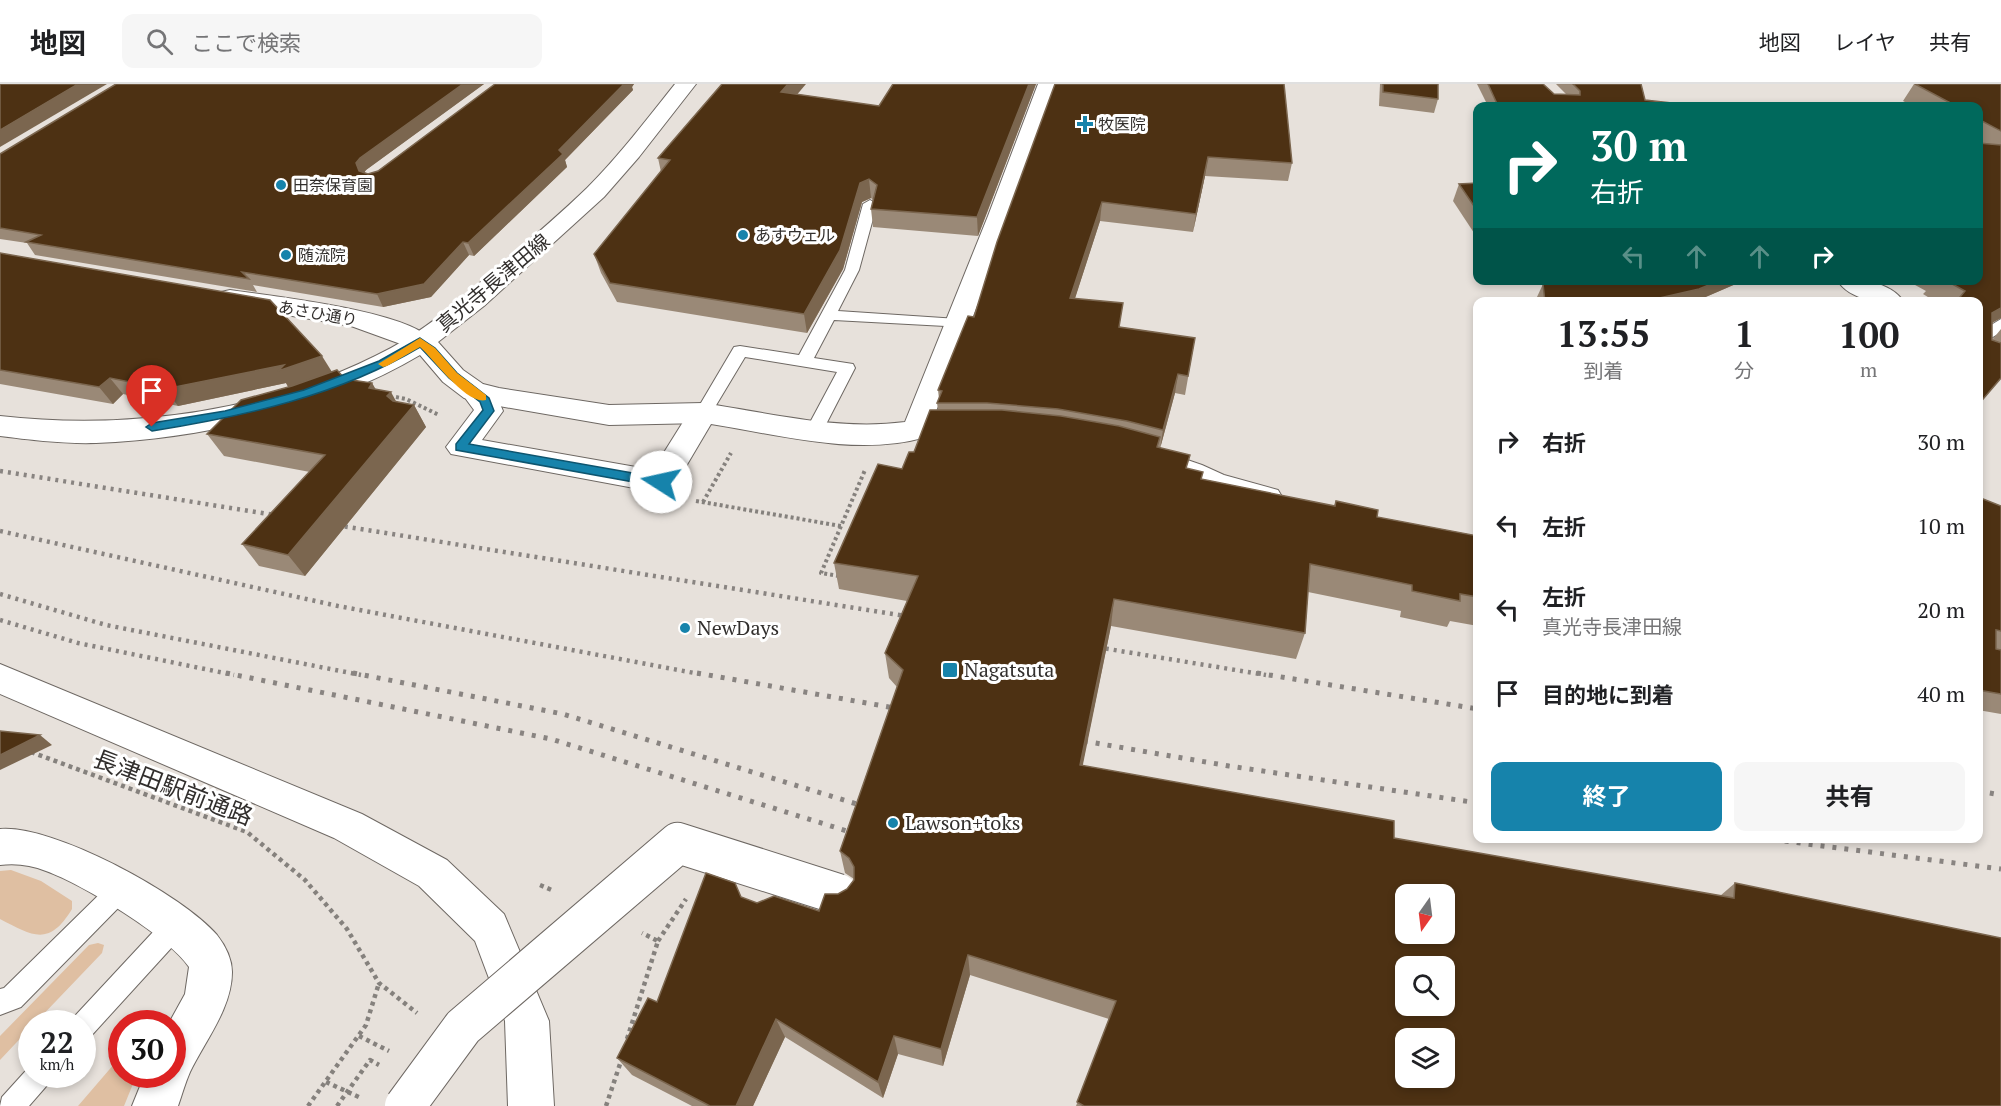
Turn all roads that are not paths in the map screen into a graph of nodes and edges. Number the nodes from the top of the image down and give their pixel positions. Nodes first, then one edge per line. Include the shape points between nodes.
1 (686, 84) edge
2 (1048, 84) edge
3 (870, 204) edge
4 (1859, 285) edge
5 (209, 294) edge
6 (1881, 297) edge
7 (830, 315) junction
8 (958, 324) junction
9 (2001, 324) edge
10 (1983, 337) edge
11 (420, 342) junction
12 (1983, 348) edge
13 (2001, 357) edge
14 (804, 362) junction
15 (474, 391) junction
16 (703, 413) junction
17 (0, 426) edge
18 (815, 430) junction
19 (1144, 452) edge
20 (1286, 499) edge
21 (0, 678) edge
22 (0, 847) edge
23 (120, 890) junction
24 (838, 894) edge
25 (175, 926) junction
26 (0, 1002) edge
27 (96, 1013) edge
28 (186, 1035) edge
29 (404, 1086) edge
30 (27, 1088) edge
31 (162, 1088) edge
32 (11, 1106) edge
33 (155, 1106) edge
34 (531, 1106) edge

1 - 11 street, 真光寺長津田線 via 596,192 465,308
2 - 8 street
3 - 7 lane via 852,270
4 - 6 street
5 - 11 street, あさひ通り via 360,320
7 - 8 lane
7 - 14 lane
8 - 18 street via 927,430 865,436
9 - 10 lane
11 - 15 street via 453,376
11 - 17 street, 真光寺長津田線 via 346,380 225,416 117,431 56,432
12 - 13 street
14 - 16 lane via 740,351
14 - 18 lane via 847,368
15 - 16 street via 609,416
15 - 16 street via 485,400 489,411 461,447 661,482
16 - 18 street
19 - 20 lane via 1218,480
21 - 34 street via 348,826 434,873 490,928 527,1021
22 - 23 street via 32,848 61,858
23 - 25 street
23 - 26 lane via 12,998
24 - 29 street, bridge via 772,889 678,843 463,1027
25 - 27 lane
25 - 28 street via 209,958 211,976 202,1006
30 - 32 lane
31 - 33 street

